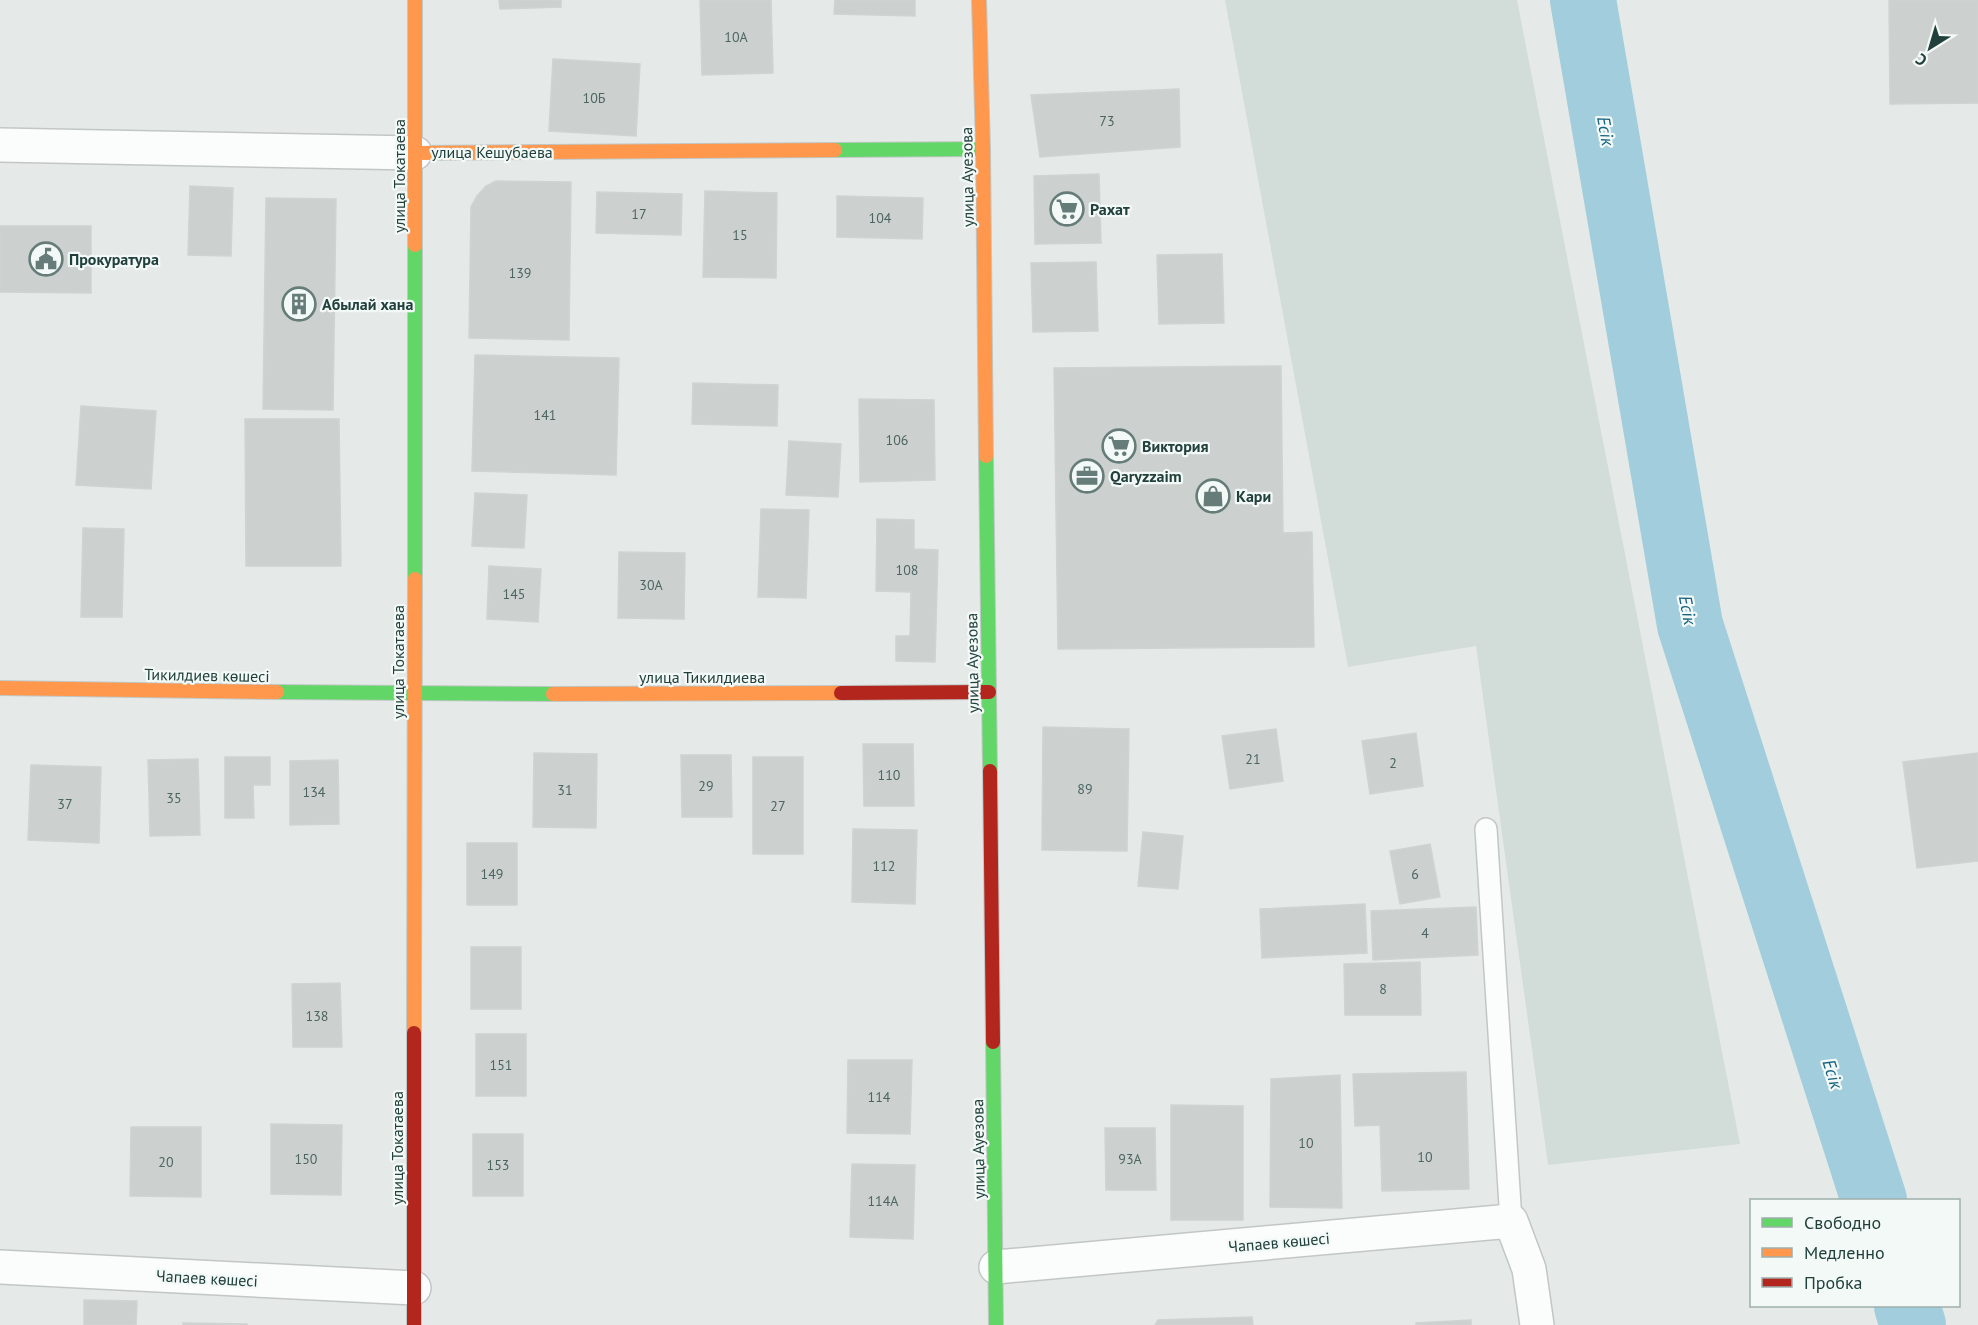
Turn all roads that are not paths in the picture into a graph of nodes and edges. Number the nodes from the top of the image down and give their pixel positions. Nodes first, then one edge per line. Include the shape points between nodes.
1 (415, 0) edge
2 (979, 0) edge
3 (0, 145) edge
4 (983, 149) junction
5 (415, 153) junction
6 (0, 688) edge
7 (989, 692) junction
8 (414, 694) junction
9 (1486, 829) dead end
10 (1511, 1221) junction
11 (0, 1267) edge
12 (996, 1267) junction
13 (414, 1288) junction
14 (414, 1325) edge
15 (996, 1325) edge
16 (1537, 1325) edge

1 - 5 street, улица Токатаева
2 - 4 street, улица Ауезова
3 - 5 street, улица Кешубаева
4 - 5 street, улица Кешубаева
4 - 7 street, улица Ауезова
5 - 8 street, улица Токатаева
6 - 8 street, Тикилдиев көшесі
7 - 8 street, улица Тикилдиева
7 - 12 street, улица Ауезова
8 - 13 street, улица Токатаева
9 - 10 lane
10 - 12 street, Чапаев көшесі
10 - 16 street via 1529,1269
11 - 13 street, Чапаев көшесі
12 - 15 street, улица Ауезова
13 - 14 street, улица Токатаева

